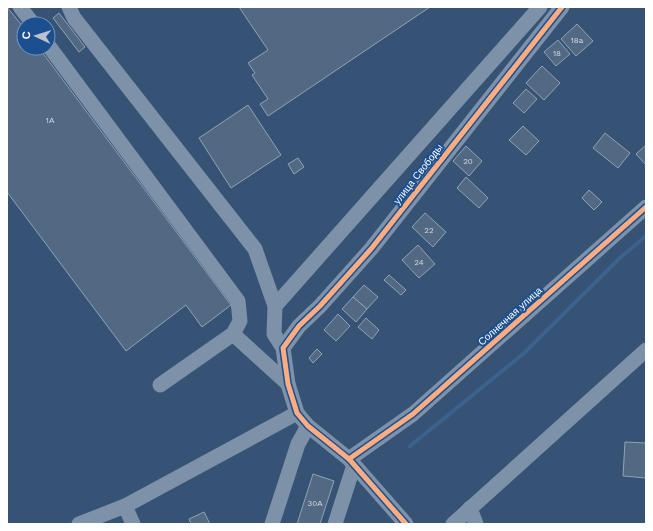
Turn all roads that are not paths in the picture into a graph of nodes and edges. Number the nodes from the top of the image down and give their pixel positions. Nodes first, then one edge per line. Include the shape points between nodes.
1 (20, 7) edge
2 (70, 7) edge
3 (540, 7) edge
4 (562, 7) edge
5 (26, 16) edge
6 (56, 56) edge
7 (646, 207) edge
8 (275, 306) junction
9 (233, 334) junction
10 (283, 348) junction
11 (646, 350) edge
12 (288, 384) junction
13 (160, 385) dead end
14 (297, 413) junction
15 (308, 426) junction
16 (352, 462) junction
17 (125, 506) junction
18 (470, 508) junction
19 (79, 524) edge
20 (133, 524) edge
21 (272, 524) edge
22 (335, 524) edge
23 (406, 524) edge
24 (453, 524) edge
25 (476, 524) edge

1 - 5 street
2 - 8 street via 79,24 255,249
3 - 8 street
4 - 10 street, улица Свободы via 371,249 299,326
6 - 9 street via 238,301 240,321
7 - 16 street, Солнечная улица via 413,414
8 - 10 street via 274,334
9 - 12 street
9 - 13 street
10 - 12 street
11 - 18 street
12 - 14 street
14 - 15 street
14 - 17 street
15 - 16 street
15 - 21 street via 298,444
16 - 22 street
16 - 23 street
17 - 19 street
17 - 20 street
18 - 24 street
18 - 25 street

